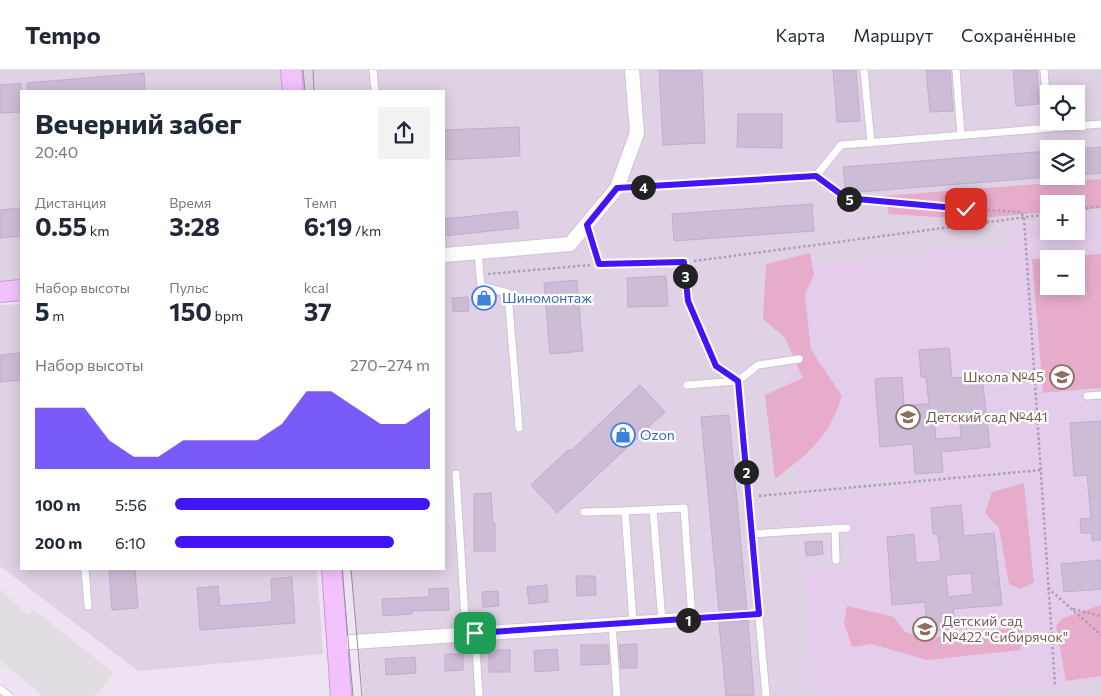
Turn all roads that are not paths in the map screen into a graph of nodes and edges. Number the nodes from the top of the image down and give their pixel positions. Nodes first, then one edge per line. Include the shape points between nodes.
1 (291, 70) edge
2 (373, 70) edge
3 (632, 70) edge
4 (864, 70) edge
5 (956, 70) edge
6 (1044, 70) edge
7 (1045, 85) edge
8 (293, 90) edge
9 (375, 90) edge
10 (1101, 124) edge
11 (1085, 125) edge
12 (1040, 129) edge
13 (961, 135) junction
14 (870, 143) junction
15 (617, 188) junction
16 (587, 225) junction
17 (478, 252) junction
18 (445, 255) edge
19 (684, 262) road end
20 (20, 290) edge
21 (0, 292) edge
22 (799, 359) dead end
23 (738, 381) junction
24 (687, 385) dead end
25 (1101, 394) edge
26 (1086, 396) dead end
27 (519, 428) dead end
28 (456, 474) dead end
29 (653, 510) junction
30 (625, 511) junction
31 (584, 512) dead end
32 (835, 528) junction
33 (847, 528) dead end
34 (751, 534) junction
35 (836, 560) dead end
36 (85, 570) edge
37 (332, 570) edge
38 (88, 606) dead end
39 (759, 614) junction
40 (688, 620) junction
41 (662, 621) junction
42 (633, 622) junction
43 (612, 623) junction
44 (470, 633) junction
45 (338, 643) junction
46 (0, 689) edge
47 (9, 696) edge
48 (342, 696) edge
49 (479, 696) edge
50 (617, 696) edge
51 (766, 696) edge

1 - 8 street
2 - 9 lane
3 - 15 street via 636,133
4 - 14 lane
5 - 13 lane
6 - 7 lane
10 - 11 lane
12 - 13 lane
13 - 14 lane
14 - 15 lane via 841,145 816,176
15 - 16 street
16 - 17 street via 570,244
16 - 19 lane via 599,264
17 - 18 street
17 - 27 lane via 481,286 508,293
20 - 21 street
22 - 23 lane via 758,365
23 - 24 lane
23 - 34 lane
25 - 26 lane
28 - 44 lane
29 - 30 lane
29 - 40 lane via 684,508
29 - 41 lane
30 - 31 lane
30 - 42 lane
32 - 33 lane
32 - 34 lane
32 - 35 lane
34 - 39 lane
36 - 38 lane
37 - 45 street
39 - 40 lane
39 - 51 lane
40 - 41 street
41 - 42 street
42 - 43 street
43 - 44 street
43 - 50 lane
44 - 45 street
44 - 49 lane
45 - 48 street
46 - 47 lane

